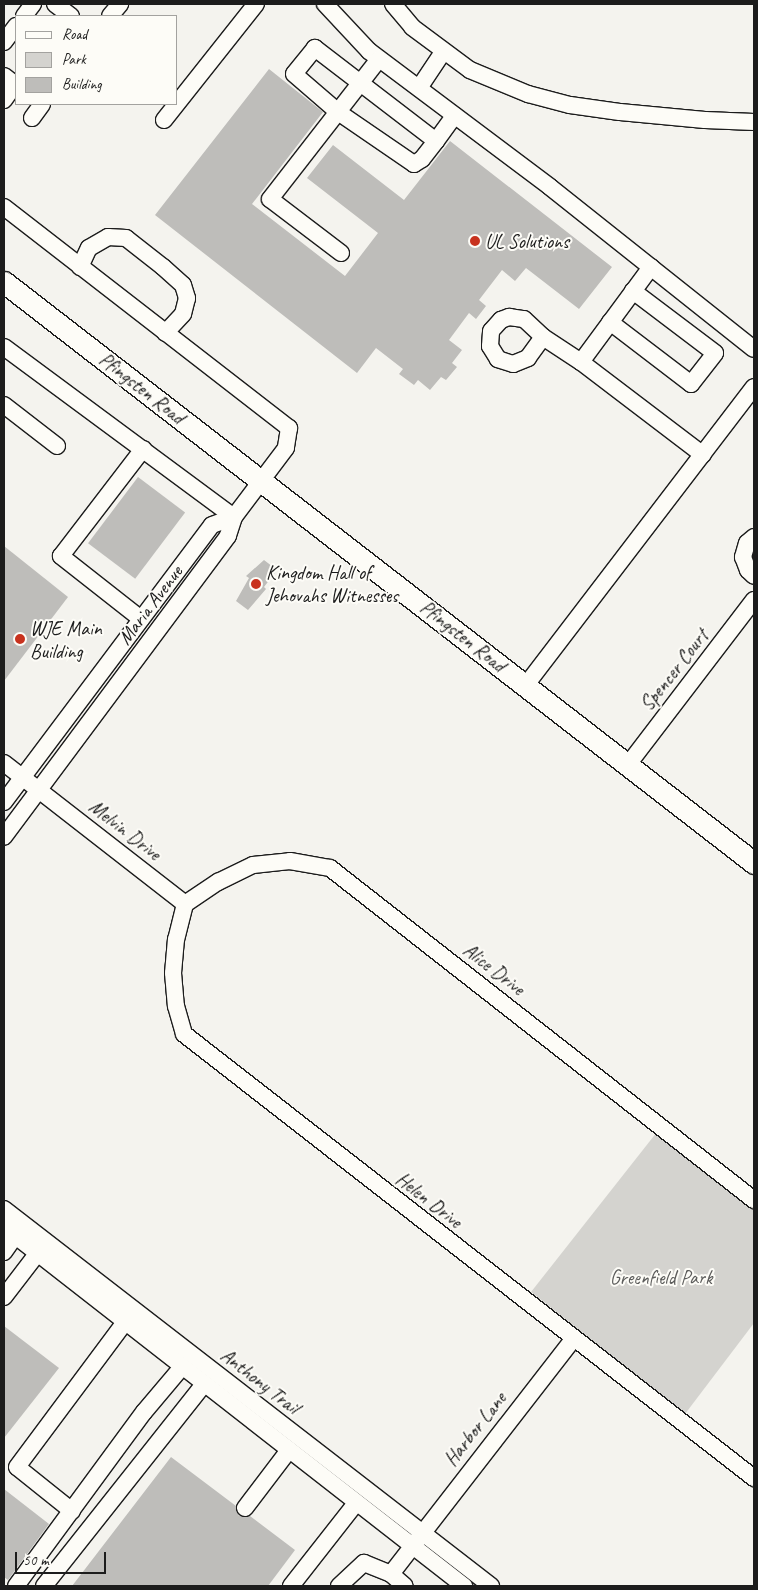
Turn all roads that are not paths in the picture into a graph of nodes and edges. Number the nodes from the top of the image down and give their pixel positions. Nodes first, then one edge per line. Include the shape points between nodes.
1 (33, 4) edge
2 (55, 4) edge
3 (120, 4) edge
4 (256, 4) edge
5 (326, 4) edge
6 (393, 4) edge
7 (72, 13) edge
8 (25, 15) edge
9 (111, 15) edge
10 (15, 27) edge
11 (4, 42) edge
12 (443, 52) junction
13 (379, 59) junction
14 (4, 76) edge
15 (361, 82) junction
16 (15, 83) edge
17 (15, 85) edge
18 (419, 88) junction
19 (4, 100) edge
20 (178, 102) edge
21 (41, 105) edge
22 (176, 105) edge
23 (338, 112) junction
24 (455, 116) junction
25 (32, 118) dead end
26 (164, 120) dead end
27 (754, 122) edge
28 (436, 141) junction
29 (4, 207) edge
30 (341, 253) dead end
31 (80, 267) junction
32 (651, 267) junction
33 (4, 282) edge
34 (633, 291) junction
35 (610, 322) junction
36 (165, 333) junction
37 (543, 337) dead end
38 (4, 347) edge
39 (754, 349) edge
40 (581, 362) junction
41 (754, 387) edge
42 (4, 405) edge
43 (57, 446) dead end
44 (143, 449) junction
45 (703, 455) junction
46 (262, 481) junction
47 (234, 516) junction
48 (754, 536) edge
49 (754, 576) edge
50 (754, 600) edge
51 (141, 619) junction
52 (526, 685) junction
53 (4, 763) edge
54 (627, 766) junction
55 (23, 777) junction
56 (39, 790) junction
57 (4, 802) edge
58 (4, 837) edge
59 (754, 863) edge
60 (185, 904) junction
61 (754, 1200) edge
62 (4, 1209) edge
63 (10, 1232) edge
64 (4, 1252) edge
65 (37, 1254) junction
66 (4, 1297) edge
67 (125, 1322) junction
68 (573, 1339) junction
69 (182, 1367) junction
70 (204, 1384) junction
71 (288, 1450) junction
72 (754, 1478) edge
73 (356, 1503) junction
74 (245, 1508) dead end
75 (72, 1511) junction
76 (422, 1533) junction
77 (412, 1546) junction
78 (390, 1574) junction
79 (16, 1586) edge
80 (44, 1586) edge
81 (291, 1586) edge
82 (339, 1586) edge
83 (404, 1586) edge
84 (464, 1586) edge
85 (491, 1586) edge

1 - 8 street
2 - 7 street
3 - 9 street
4 - 20 street
5 - 13 street
6 - 12 street via 412,26
10 - 11 street
12 - 18 street
12 - 27 street via 498,83 570,105 705,120
13 - 15 street
13 - 18 street
14 - 16 street
15 - 23 street
15 - 23 street via 315,48 304,60 294,74
15 - 28 street
17 - 19 street
18 - 24 street
21 - 25 street
22 - 26 street
23 - 28 street via 414,164
23 - 30 street via 270,199
24 - 28 street
24 - 32 street
29 - 31 street
31 - 36 street
31 - 36 street via 89,248 108,237 126,238 164,267 183,285 187,298 183,314
32 - 34 street
32 - 39 street
33 - 46 main road, Pfingsten Road
34 - 35 street
34 - 35 street via 715,353 691,384
35 - 40 street
36 - 46 street, Maria Avenue via 289,428 286,448
37 - 40 street
38 - 44 street
40 - 45 street
41 - 45 street
42 - 43 street
44 - 47 street
44 - 51 street via 62,556
45 - 52 street
46 - 47 street, Maria Avenue
46 - 52 main road, Pfingsten Road
47 - 51 street, Maria Avenue via 212,525
47 - 56 street, Maria Avenue via 228,536
48 - 49 street via 747,543 743,557
50 - 54 street, Spencer Court
51 - 55 street, Maria Avenue
52 - 54 main road, Pfingsten Road
53 - 55 street, Melvin Drive
54 - 59 main road, Pfingsten Road
55 - 56 street, Melvin Drive
55 - 57 street, Maria Avenue
56 - 58 street, Maria Avenue
56 - 60 street, Melvin Drive
60 - 61 street, Alice Drive via 218,882 253,866 290,861 330,868
60 - 68 street, Helen Drive via 176,939 173,973 176,1006 184,1034
62 - 76 street, Anthony Trail
63 - 64 street
63 - 65 street, Anthony Trail
65 - 66 street
65 - 67 street, Anthony Trail
67 - 69 street, Anthony Trail
67 - 75 street via 17,1466
68 - 72 street, Helen Drive
68 - 76 street, Harbor Lane
69 - 70 street, Anthony Trail
69 - 75 street via 144,1412
70 - 71 street, Anthony Trail
70 - 80 street
71 - 73 street, Anthony Trail
71 - 74 street
73 - 77 street, Anthony Trail
73 - 81 street
75 - 79 street
76 - 77 street, Harbor Lane
76 - 85 street, Anthony Trail
77 - 78 street, Harbor Lane
77 - 84 street, Anthony Trail
78 - 82 street via 364,1564
78 - 83 street

